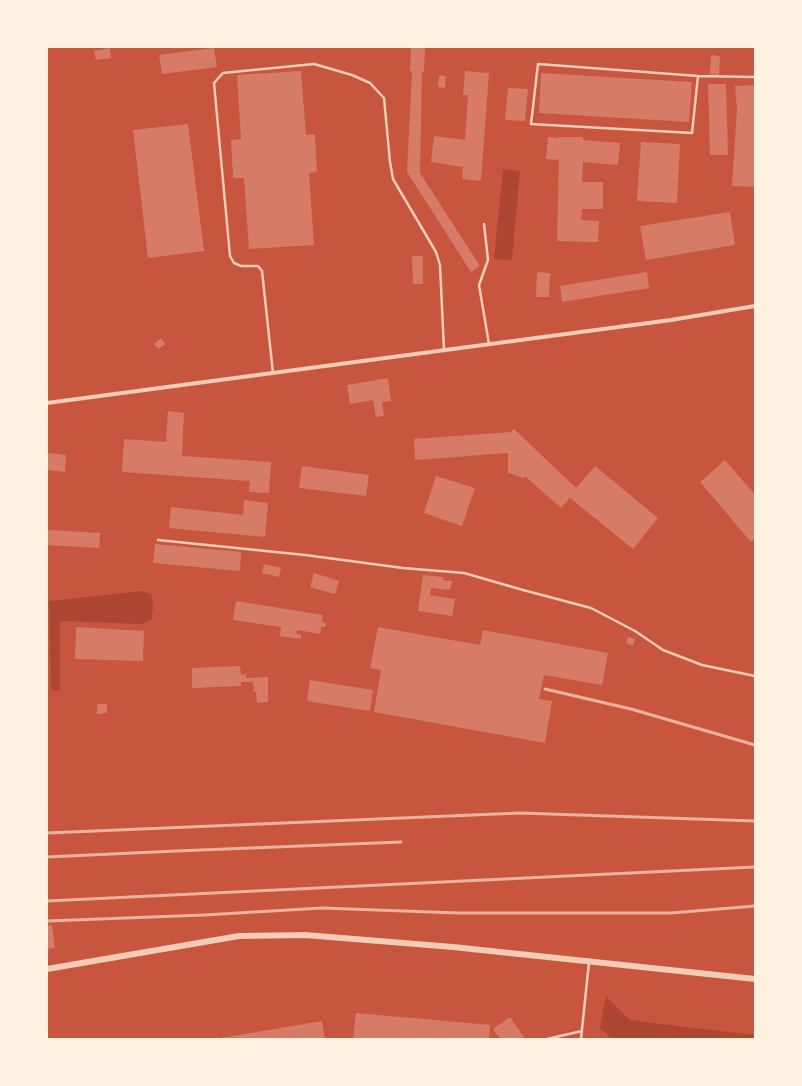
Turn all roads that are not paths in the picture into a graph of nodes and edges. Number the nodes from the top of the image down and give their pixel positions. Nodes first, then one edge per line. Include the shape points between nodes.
1 (698, 76) junction
2 (755, 77) edge
3 (484, 224) dead end
4 (755, 306) edge
5 (489, 344) junction
6 (444, 350) junction
7 (273, 373) junction
8 (47, 403) edge
9 (158, 540) dead end
10 (755, 676) edge
11 (589, 960) junction
12 (47, 969) edge
13 (755, 979) edge
14 (582, 1031) junction
15 (547, 1039) edge
16 (581, 1039) edge

1 - 1 lane via 538,64 531,124 692,133
1 - 2 lane
3 - 5 lane via 488,260 479,285
4 - 5 street
5 - 6 street
6 - 7 street
6 - 7 lane via 440,265 436,252 393,179 384,98 370,83 314,64 223,73 214,83 230,256 234,263 241,266 258,266 262,271
7 - 8 street
9 - 10 lane via 464,573 592,608 635,631 663,650 702,665
11 - 12 street via 445,946 283,935 239,936
11 - 13 street
11 - 14 lane
14 - 15 lane
14 - 16 lane

